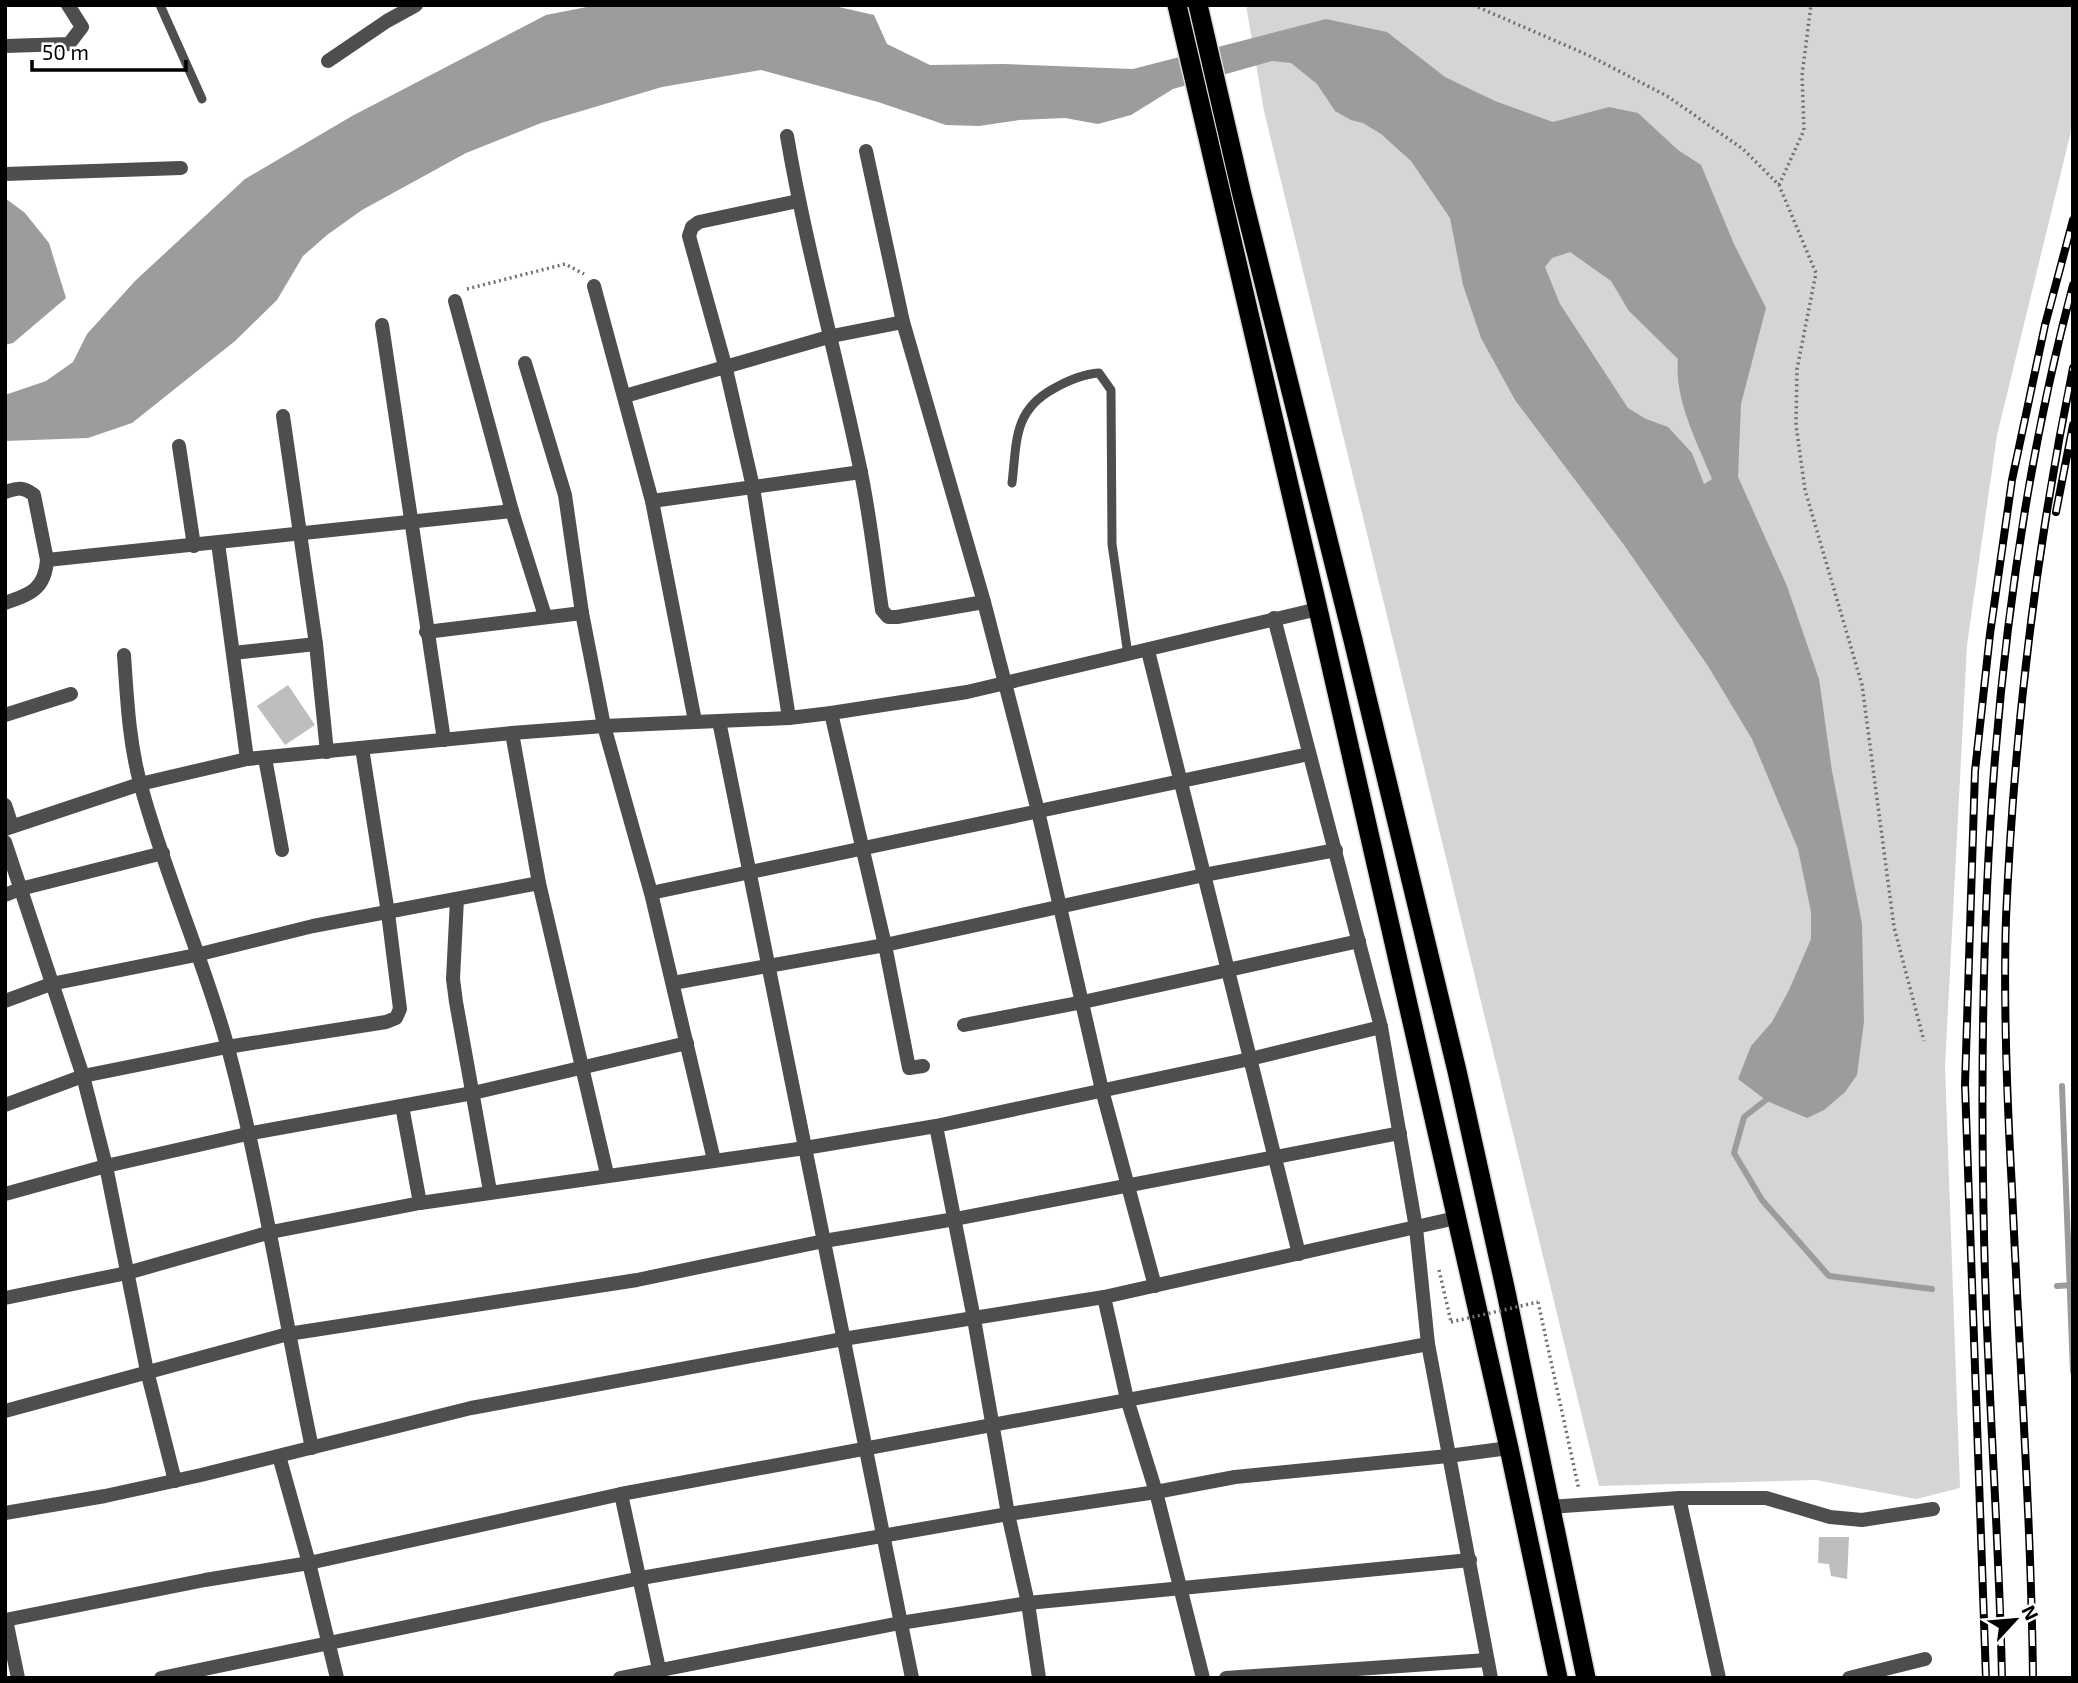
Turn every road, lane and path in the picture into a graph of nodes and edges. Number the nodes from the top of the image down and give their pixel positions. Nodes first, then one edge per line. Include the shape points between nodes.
1 (68, 5) edge
2 (160, 5) edge
3 (416, 5) edge
4 (1177, 5) edge
5 (1198, 5) edge
6 (1473, 5) edge
7 (1811, 5) edge
8 (5, 46) edge
9 (328, 61) dead end
10 (202, 99) dead end
11 (786, 136) dead end
12 (866, 151) dead end
13 (181, 167) dead end
14 (5, 174) edge
15 (1779, 185) junction
16 (798, 201) junction
17 (594, 286) joint
18 (455, 301) joint
19 (903, 322) junction
20 (382, 325) dead end
21 (832, 336) junction
22 (525, 363) dead end
23 (726, 369) junction
24 (625, 396) junction
25 (284, 416) dead end
26 (179, 446) dead end
27 (861, 472) junction
28 (1012, 483) dead end
29 (753, 487) junction
30 (5, 492) edge
31 (652, 501) junction
32 (512, 511) junction
33 (410, 523) junction
34 (300, 532) junction
35 (218, 542) junction
36 (194, 546) junction
37 (47, 560) junction
38 (984, 602) junction
39 (5, 603) edge
40 (1318, 609) junction
41 (582, 613) junction
42 (545, 616) junction
43 (1274, 618) junction
44 (426, 632) junction
45 (316, 644) junction
46 (1148, 651) junction
47 (233, 653) junction
48 (124, 655) dead end
49 (1128, 655) junction
50 (1004, 684) junction
51 (71, 694) dead end
52 (831, 713) junction
53 (5, 715) edge
54 (789, 718) junction
55 (719, 720) junction
56 (695, 722) junction
57 (604, 726) junction
58 (512, 733) junction
59 (444, 740) junction
60 (362, 748) junction
61 (327, 752) junction
62 (1309, 754) junction
63 (265, 758) junction
64 (247, 759) junction
65 (1180, 780) junction
66 (140, 784) junction
67 (5, 805) edge
68 (1038, 811) junction
69 (9, 828) edge
70 (5, 842) edge
71 (862, 848) junction
72 (282, 850) dead end
73 (1336, 850) junction
74 (163, 853) junction
75 (749, 871) junction
76 (1204, 875) junction
77 (539, 883) junction
78 (20, 889) junction
79 (651, 893) junction
80 (5, 895) edge
81 (457, 899) junction
82 (1061, 907) junction
83 (388, 913) junction
84 (1359, 941) junction
85 (885, 945) junction
86 (196, 955) junction
87 (768, 965) junction
88 (1228, 970) junction
89 (51, 984) junction
90 (673, 984) junction
91 (5, 1001) edge
92 (1083, 1002) junction
93 (964, 1025) dead end
94 (1381, 1027) junction
95 (1924, 1041) dead end
96 (687, 1043) junction
97 (228, 1047) junction
98 (1250, 1059) junction
99 (923, 1066) dead end
100 (582, 1068) junction
101 (83, 1076) junction
102 (1102, 1090) junction
103 (473, 1093) junction
104 (5, 1105) edge
105 (402, 1106) junction
106 (936, 1126) junction
107 (1400, 1133) junction
108 (247, 1134) junction
109 (805, 1148) junction
110 (1275, 1156) junction
111 (714, 1160) junction
112 (106, 1166) junction
113 (607, 1174) junction
114 (1128, 1186) junction
115 (490, 1191) junction
116 (5, 1194) edge
117 (420, 1203) junction
118 (955, 1219) junction
119 (1456, 1219) junction
120 (1416, 1228) junction
121 (271, 1232) junction
122 (824, 1241) junction
123 (1299, 1254) junction
124 (1438, 1265) dead end
125 (127, 1273) junction
126 (1155, 1286) junction
127 (1104, 1297) junction
128 (5, 1298) edge
129 (974, 1319) junction
130 (288, 1334) junction
131 (843, 1339) junction
132 (1428, 1344) junction
133 (147, 1371) junction
134 (1127, 1399) junction
135 (5, 1411) edge
136 (993, 1424) junction
137 (312, 1448) junction
138 (865, 1448) junction
139 (1509, 1448) junction
140 (279, 1456) junction
141 (1448, 1456) junction
142 (175, 1481) junction
143 (1156, 1492) junction
144 (621, 1494) junction
145 (1679, 1498) junction
146 (1583, 1505) junction
147 (1549, 1507) junction
148 (1933, 1509) dead end
149 (5, 1513) edge
150 (1008, 1514) junction
151 (883, 1536) junction
152 (1470, 1560) junction
153 (309, 1563) junction
154 (641, 1578) junction
155 (1179, 1587) junction
156 (1028, 1603) junction
157 (5, 1620) edge
158 (900, 1623) junction
159 (329, 1642) junction
160 (1925, 1659) dead end
161 (1487, 1660) junction
162 (661, 1674) edge
163 (18, 1678) edge
164 (161, 1678) edge
165 (337, 1678) edge
166 (620, 1678) edge
167 (912, 1678) edge
168 (1040, 1678) edge
169 (1203, 1678) edge
170 (1226, 1678) edge
171 (1491, 1678) edge
172 (1558, 1678) edge
173 (1586, 1678) edge
174 (1719, 1678) edge
175 (1849, 1678) edge

1 - 8 street via 82,27 69,44
2 - 10 lane
3 - 9 street
4 - 40 highway
5 - 147 highway via 1457,1072
6 - 15 path via 1588,55 1667,96 1743,149
7 - 15 path via 1802,75 1804,130
11 - 16 street
12 - 19 street
13 - 14 street
15 - 95 path via 1815,273 1797,369 1796,425 1805,490 1862,684 1894,928
16 - 21 street
16 - 23 street via 692,227 689,236
17 - 18 path via 582,272 565,264 466,289
17 - 24 street
18 - 32 street
19 - 21 street
19 - 38 street
20 - 33 street
21 - 23 street
21 - 27 street
22 - 41 street via 565,495
23 - 24 street
23 - 29 street
24 - 31 street
25 - 34 street
26 - 36 street
27 - 29 street
27 - 38 street via 882,610 888,617
28 - 49 lane via 1018,428 1025,413 1037,398 1063,383 1099,373 1111,390 1112,544
29 - 31 street
29 - 54 street
30 - 37 street via 26,488 34,495
31 - 56 street
32 - 33 street
32 - 42 street
33 - 34 street
33 - 44 street
34 - 35 street
34 - 45 street
35 - 36 street
35 - 47 street
36 - 37 street
37 - 39 street via 46,575 34,591
38 - 50 street
40 - 43 street
40 - 119 highway
41 - 42 street
41 - 57 street
42 - 44 street
43 - 46 street
43 - 62 street
44 - 59 street
45 - 47 street
45 - 61 street
46 - 49 street
46 - 65 street
47 - 64 street
48 - 66 street
49 - 50 street
50 - 52 street
50 - 68 street
51 - 53 street
52 - 54 street
52 - 71 street
54 - 55 street
55 - 56 street
55 - 75 street
56 - 57 street
57 - 58 street
57 - 79 street
58 - 59 street
58 - 77 street
59 - 60 street
60 - 61 street
60 - 83 street
61 - 63 street
62 - 65 street
62 - 73 street
63 - 64 street
63 - 72 street
64 - 66 street
65 - 68 street
65 - 76 street
66 - 69 street
66 - 74 street
67 - 69 street
68 - 71 street
68 - 82 street
70 - 78 street
71 - 75 street
71 - 85 street
73 - 76 street
73 - 84 street
74 - 78 street
74 - 86 street
75 - 79 street
75 - 87 street
76 - 82 street
76 - 88 street
77 - 81 street
77 - 100 street
78 - 80 street
78 - 89 street
79 - 90 street
81 - 83 street
81 - 103 street via 453,979
82 - 85 street
82 - 92 street
83 - 86 street
83 - 97 street via 400,1009 396,1018
84 - 88 street
84 - 94 street
85 - 87 street
85 - 99 street via 909,1068
86 - 89 street
86 - 97 street
87 - 90 street
87 - 109 street
88 - 92 street
88 - 98 street
89 - 91 street
89 - 101 street
90 - 96 street
92 - 93 street
92 - 102 street
94 - 98 street
94 - 107 street
96 - 100 street
96 - 111 street
97 - 101 street
97 - 108 street
98 - 102 street
98 - 110 street
100 - 103 street
100 - 113 street
101 - 104 street
101 - 112 street
102 - 106 street
102 - 114 street
103 - 105 street
103 - 115 street
105 - 108 street
105 - 117 street
106 - 109 street
106 - 118 street
107 - 110 street
107 - 120 street
108 - 112 street
108 - 121 street
109 - 111 street
109 - 122 street
110 - 114 street
110 - 123 street
111 - 113 street
112 - 116 street
112 - 125 street
113 - 115 street
114 - 118 street
114 - 126 street
115 - 117 street
117 - 121 street
118 - 122 street
118 - 129 street
119 - 120 street
119 - 139 highway
120 - 123 street
120 - 132 street
121 - 125 street
121 - 130 street
122 - 130 street via 637,1280
122 - 131 street
123 - 126 street
124 - 146 path, bridge via 1451,1322 1538,1302
125 - 128 street
125 - 133 street
126 - 127 street
127 - 129 street
127 - 134 street
129 - 131 street
129 - 136 street
130 - 133 street
130 - 137 street
131 - 137 street via 471,1408
131 - 138 street
132 - 134 street
132 - 141 street
133 - 135 street
133 - 142 street
134 - 136 street
134 - 143 street
136 - 138 street
136 - 150 street
137 - 140 street
138 - 144 street
138 - 151 street
139 - 141 street
139 - 172 highway
140 - 142 street
140 - 153 street
141 - 143 street via 1235,1477
141 - 152 street
142 - 149 street
143 - 150 street
143 - 155 street
144 - 153 street
144 - 154 street
145 - 146 street
145 - 148 street via 1766,1498 1830,1517 1862,1520
145 - 174 street
146 - 147 street
147 - 173 highway
150 - 151 street
150 - 156 street
151 - 154 street
151 - 158 street
152 - 155 street
152 - 161 street
153 - 157 street
153 - 159 street
154 - 159 street
154 - 162 street
155 - 156 street
155 - 169 street
156 - 158 street
156 - 168 street
157 - 163 street
158 - 162 street
158 - 167 street
159 - 164 street
159 - 165 street
160 - 175 street
161 - 170 street
161 - 171 street
162 - 166 street

